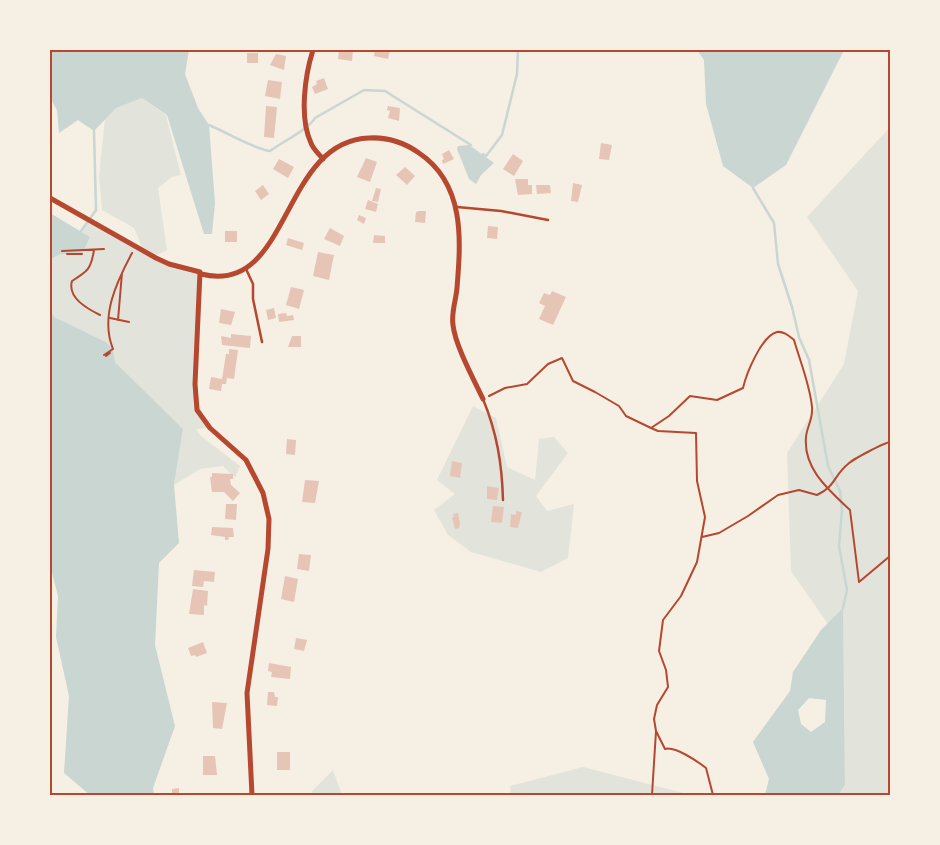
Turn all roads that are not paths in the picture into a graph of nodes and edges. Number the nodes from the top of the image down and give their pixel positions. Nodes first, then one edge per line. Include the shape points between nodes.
1 (313, 50) edge
2 (323, 159) junction
3 (50, 198) edge
4 (457, 207) junction
5 (548, 220) dead end
6 (246, 270) junction
7 (200, 272) junction
8 (262, 342) dead end
9 (483, 399) joint
10 (504, 500) dead end
11 (252, 795) edge

1 - 2 street via 305,87 306,124 311,143
2 - 4 street via 335,147 355,140 381,138 398,142 421,154 440,172
2 - 6 street via 287,210 261,256
3 - 7 street via 169,264
4 - 5 lane
4 - 9 street via 460,228 452,323
6 - 7 street via 222,277
6 - 8 lane via 253,284
7 - 11 street via 195,384 197,410 210,428 246,460 263,493 269,518 268,549 247,693
9 - 10 lane via 499,448

